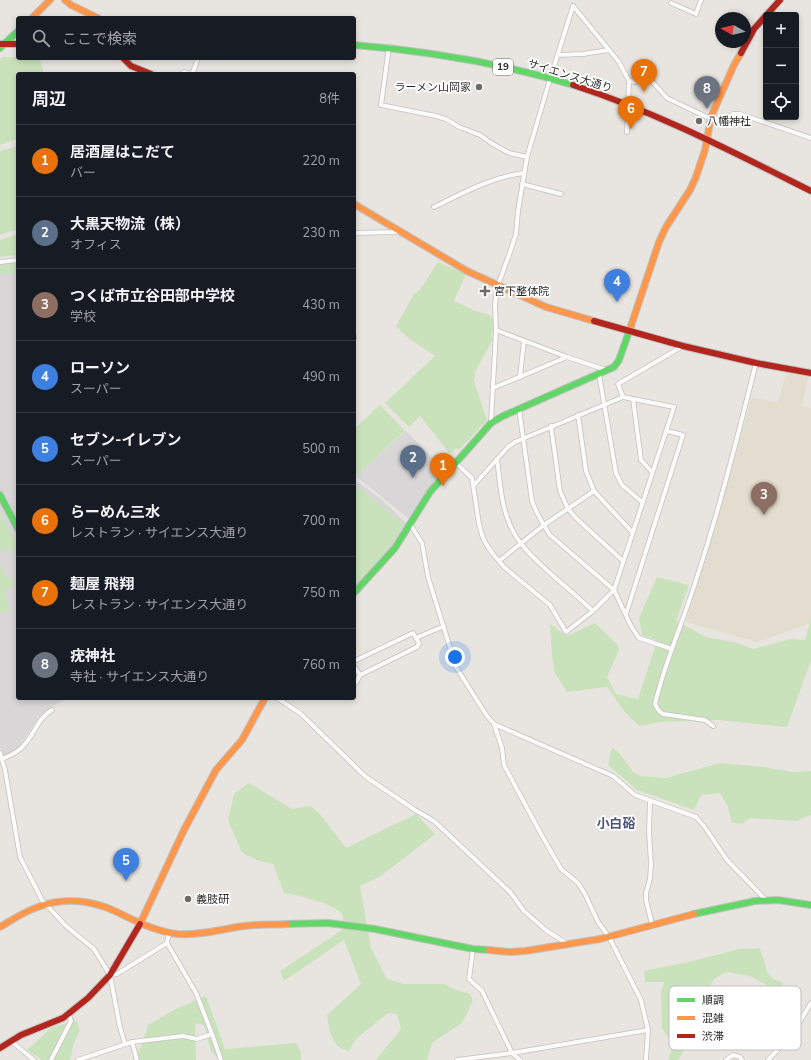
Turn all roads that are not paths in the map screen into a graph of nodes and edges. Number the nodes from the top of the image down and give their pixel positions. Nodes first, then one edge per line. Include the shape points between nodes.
1 (50, 0) edge
2 (65, 0) edge
3 (701, 0) edge
4 (777, 1) edge
5 (671, 3) dead end
6 (34, 16) edge
7 (94, 16) edge
8 (16, 33) edge
9 (16, 44) edge
10 (356, 45) edge
11 (1, 46) edge
12 (389, 47) junction
13 (609, 50) junction
14 (558, 54) junction
15 (124, 60) edge
16 (197, 60) edge
17 (146, 72) edge
18 (193, 72) edge
19 (550, 79) junction
20 (629, 81) junction
21 (628, 105) junction
22 (711, 118) junction
23 (627, 132) dead end
24 (811, 138) edge
25 (707, 140) junction
26 (527, 157) junction
27 (524, 173) junction
28 (522, 184) junction
29 (811, 191) edge
30 (562, 194) dead end
31 (356, 205) edge
32 (434, 206) dead end
33 (400, 232) junction
34 (356, 233) edge
35 (16, 260) edge
36 (0, 262) edge
37 (498, 285) junction
38 (496, 330) junction
39 (628, 332) junction
40 (524, 341) junction
41 (683, 346) junction
42 (567, 357) junction
43 (756, 363) junction
44 (607, 370) junction
45 (811, 372) edge
46 (599, 374) junction
47 (520, 377) junction
48 (493, 388) junction
49 (623, 397) junction
50 (633, 399) junction
51 (605, 403) junction
52 (519, 409) junction
53 (578, 415) junction
54 (491, 423) junction
55 (550, 426) junction
56 (667, 430) junction
57 (523, 438) junction
58 (498, 459) junction
59 (456, 463) junction
60 (652, 472) junction
61 (474, 485) junction
62 (594, 491) junction
63 (0, 495) edge
64 (642, 502) junction
65 (568, 509) junction
66 (410, 523) junction
67 (16, 525) edge
68 (544, 525) junction
69 (632, 532) junction
70 (520, 544) junction
71 (623, 561) junction
72 (499, 562) junction
73 (614, 590) junction
74 (356, 591) edge
75 (593, 611) junction
76 (626, 615) junction
77 (444, 626) junction
78 (416, 638) junction
79 (672, 649) junction
80 (356, 660) edge
81 (356, 669) edge
82 (360, 674) junction
83 (356, 682) edge
84 (264, 700) edge
85 (280, 700) edge
86 (52, 710) dead end
87 (494, 724) junction
88 (713, 726) dead end
89 (0, 753) edge
90 (2, 759) junction
91 (650, 800) junction
92 (766, 900) junction
93 (46, 903) junction
94 (811, 905) edge
95 (140, 924) junction
96 (652, 924) junction
97 (0, 927) edge
98 (169, 932) junction
99 (609, 937) junction
100 (167, 943) junction
101 (568, 944) junction
102 (473, 949) junction
103 (110, 975) junction
104 (811, 1003) edge
105 (68, 1013) junction
106 (801, 1020) edge
107 (648, 1030) junction
108 (212, 1034) junction
109 (11, 1041) junction
110 (132, 1042) junction
111 (126, 1044) junction
112 (0, 1048) edge
113 (778, 1050) edge
114 (512, 1053) junction
115 (34, 1060) edge
116 (51, 1060) edge
117 (78, 1060) edge
118 (137, 1060) edge
119 (222, 1060) edge
120 (457, 1060) edge
121 (520, 1060) edge
122 (646, 1060) edge
123 (726, 1060) edge
124 (742, 1060) edge
125 (768, 1060) edge

1 - 6 street
2 - 7 street
3 - 5 street via 696,14
4 - 22 street via 754,29 734,65
8 - 11 street
9 - 11 street
10 - 12 street, サイエンス大通り / 19
12 - 19 street, サイエンス大通り / 19 via 471,60
12 - 26 street via 380,105 446,119 480,135 509,153
13 - 14 street
13 - 14 street via 573,6
13 - 20 street
14 - 19 street
15 - 17 street via 130,66
16 - 18 street
19 - 21 street, サイエンス大通り / 19
19 - 26 street
20 - 21 street
20 - 22 street via 636,82 648,77 667,98
21 - 23 street
21 - 25 street, サイエンス大通り / 19
22 - 24 street via 723,120 733,114 740,114
22 - 25 street
25 - 29 street, サイエンス大通り / 19
25 - 39 street via 696,177 659,242
26 - 27 street
27 - 28 street
27 - 32 street via 493,180
28 - 30 street
28 - 37 street via 516,234
31 - 33 street
33 - 34 street
33 - 37 street via 467,271
35 - 36 street
37 - 38 street
37 - 39 street via 546,307
38 - 40 street
38 - 48 street
39 - 41 street
39 - 44 street via 618,360
40 - 42 street
40 - 47 street
41 - 43 street
41 - 49 street via 618,384
42 - 44 street
42 - 47 street
43 - 45 street
43 - 79 street via 697,578
44 - 46 street
46 - 51 street
46 - 52 street
47 - 48 street
48 - 54 street
49 - 50 street
49 - 51 street
50 - 56 street via 674,407
50 - 60 street via 640,460
51 - 53 street
51 - 64 street via 616,473 622,485
52 - 54 street
52 - 57 street
53 - 55 street
53 - 62 street via 586,471
54 - 59 street
55 - 57 street
55 - 65 street via 560,491
56 - 60 street
56 - 76 street via 684,435
57 - 58 street via 508,447
57 - 68 street via 532,501
58 - 61 street
58 - 70 street via 507,518
59 - 61 street via 472,478
59 - 66 street via 430,492
60 - 64 street
61 - 72 street via 483,538
62 - 65 street
62 - 69 street
63 - 67 street
64 - 69 street
65 - 68 street
65 - 71 street
66 - 74 street via 395,548
66 - 77 street via 422,543 428,577
68 - 70 street
68 - 73 street via 550,535
69 - 71 street
70 - 72 street
70 - 75 street
71 - 73 street
72 - 75 street via 550,605 566,632
73 - 75 street
73 - 76 street
76 - 79 street via 639,638
77 - 78 street
77 - 87 street via 456,667
78 - 80 street via 413,633
78 - 82 street via 419,643 417,647
79 - 88 street via 655,704 663,714 705,720
81 - 82 street
82 - 83 street
84 - 95 street via 242,740 216,770 184,830
85 - 101 street via 300,713 366,777 434,821 510,892 524,912
86 - 90 street via 40,720 26,744 18,752
87 - 91 street via 613,776 635,795
87 - 99 street via 504,764 541,834 561,869 578,883 598,922
89 - 90 street
90 - 93 street via 20,857 42,900
91 - 92 street via 696,817 727,860
91 - 96 street via 651,864 646,900
92 - 94 street
92 - 96 street
93 - 95 street via 65,900 88,902 115,910
93 - 97 street
93 - 103 street via 66,926 94,949
95 - 98 street
95 - 103 street
96 - 99 street
98 - 100 street
98 - 102 street via 193,934 245,926 328,923 376,929
99 - 101 street
99 - 107 street via 641,1000
100 - 103 street via 117,974
100 - 108 street via 196,993
101 - 102 street via 517,951
102 - 114 street via 469,979 482,991
103 - 105 street via 88,998
103 - 111 street
104 - 106 street
105 - 109 street
105 - 116 street via 71,1021
107 - 114 street
107 - 122 street
108 - 110 street via 197,1039 183,1036
108 - 119 street
109 - 112 street
109 - 115 street
110 - 111 street
110 - 118 street
111 - 117 street
113 - 125 street
114 - 120 street
114 - 121 street
123 - 124 street via 733,1055

